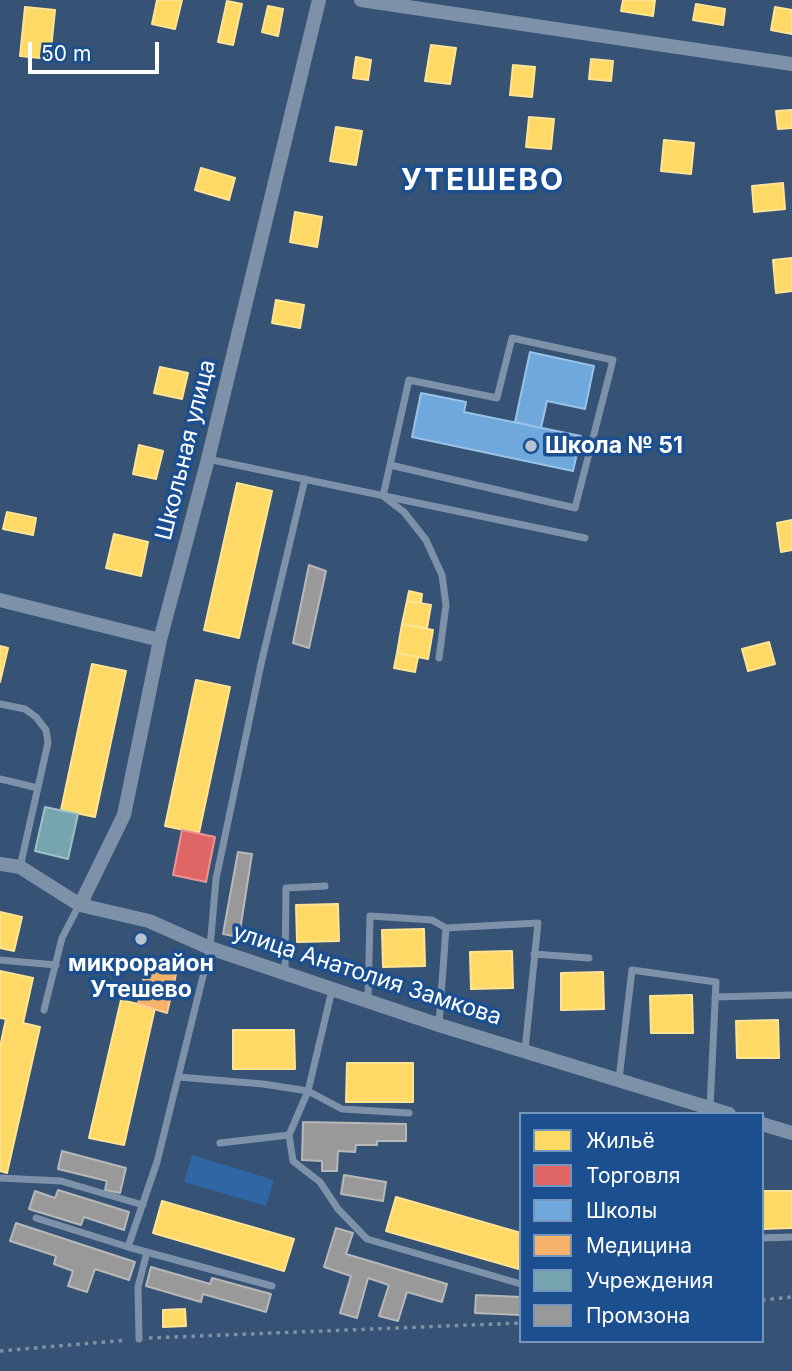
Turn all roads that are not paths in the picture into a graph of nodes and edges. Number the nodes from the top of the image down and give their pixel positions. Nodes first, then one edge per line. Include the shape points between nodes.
1 (319, 0) edge
2 (361, 0) edge
3 (792, 64) edge
4 (208, 459) junction
5 (390, 464) junction
6 (305, 479) junction
7 (383, 496) junction
8 (585, 538) dead end
9 (0, 600) edge
10 (160, 640) junction
11 (439, 658) dead end
12 (0, 704) edge
13 (0, 779) edge
14 (38, 788) junction
15 (0, 864) edge
16 (20, 867) junction
17 (325, 886) dead end
18 (80, 905) junction
19 (446, 928) junction
20 (210, 948) junction
21 (534, 954) junction
22 (589, 958) dead end
23 (0, 960) edge
24 (56, 965) junction
25 (285, 974) junction
26 (332, 989) junction
27 (792, 995) edge
28 (715, 997) junction
29 (368, 1001) junction
30 (44, 1010) dead end
31 (439, 1025) junction
32 (525, 1050) junction
33 (177, 1077) junction
34 (619, 1079) junction
35 (308, 1091) junction
36 (710, 1108) junction
37 (723, 1112) edge
38 (409, 1113) dead end
39 (764, 1125) edge
40 (792, 1133) edge
41 (289, 1135) junction
42 (220, 1143) dead end
43 (0, 1178) edge
44 (143, 1205) junction
45 (36, 1218) dead end
46 (792, 1237) edge
47 (764, 1238) edge
48 (128, 1247) junction
49 (147, 1252) junction
50 (519, 1283) edge
51 (272, 1286) dead end
52 (139, 1339) road end

1 - 4 street, Школьная улица
2 - 3 street
4 - 6 lane
4 - 10 street, Школьная улица
5 - 5 lane via 575,508 613,360 512,338 497,398 409,380
5 - 7 lane
6 - 7 lane
6 - 20 lane via 216,879
7 - 8 lane
7 - 11 lane via 404,512 426,540 442,575 446,605
9 - 10 street
10 - 18 street, Школьная улица via 124,815
12 - 14 lane via 25,709 46,730 48,743
13 - 14 lane
14 - 16 lane
15 - 16 street, улица Анатолия Замкова
16 - 18 street, улица Анатолия Замкова
17 - 25 lane via 286,888
18 - 20 street, улица Анатолия Замкова via 149,921
18 - 24 lane via 62,938
19 - 21 lane via 538,923
19 - 29 lane via 432,920 370,916
19 - 31 lane
20 - 25 street, улица Анатолия Замкова
20 - 33 lane
21 - 22 lane
21 - 32 lane
23 - 24 lane
24 - 30 lane
25 - 26 street, улица Анатолия Замкова
26 - 29 street, улица Анатолия Замкова
26 - 35 lane
27 - 28 lane
28 - 34 lane via 716,982 632,970
28 - 36 lane
29 - 31 street, улица Анатолия Замкова
31 - 32 street, улица Анатолия Замкова
32 - 34 street, улица Анатолия Замкова
33 - 35 lane
33 - 44 lane
34 - 36 street, улица Анатолия Замкова
35 - 38 lane via 342,1109
35 - 41 lane
36 - 37 street, улица Анатолия Замкова
39 - 40 street
41 - 42 lane
41 - 50 lane via 293,1161 320,1182 367,1239
43 - 44 lane via 61,1181
44 - 48 lane
45 - 48 lane
46 - 47 lane
48 - 49 lane
49 - 51 lane
49 - 52 lane via 138,1287

